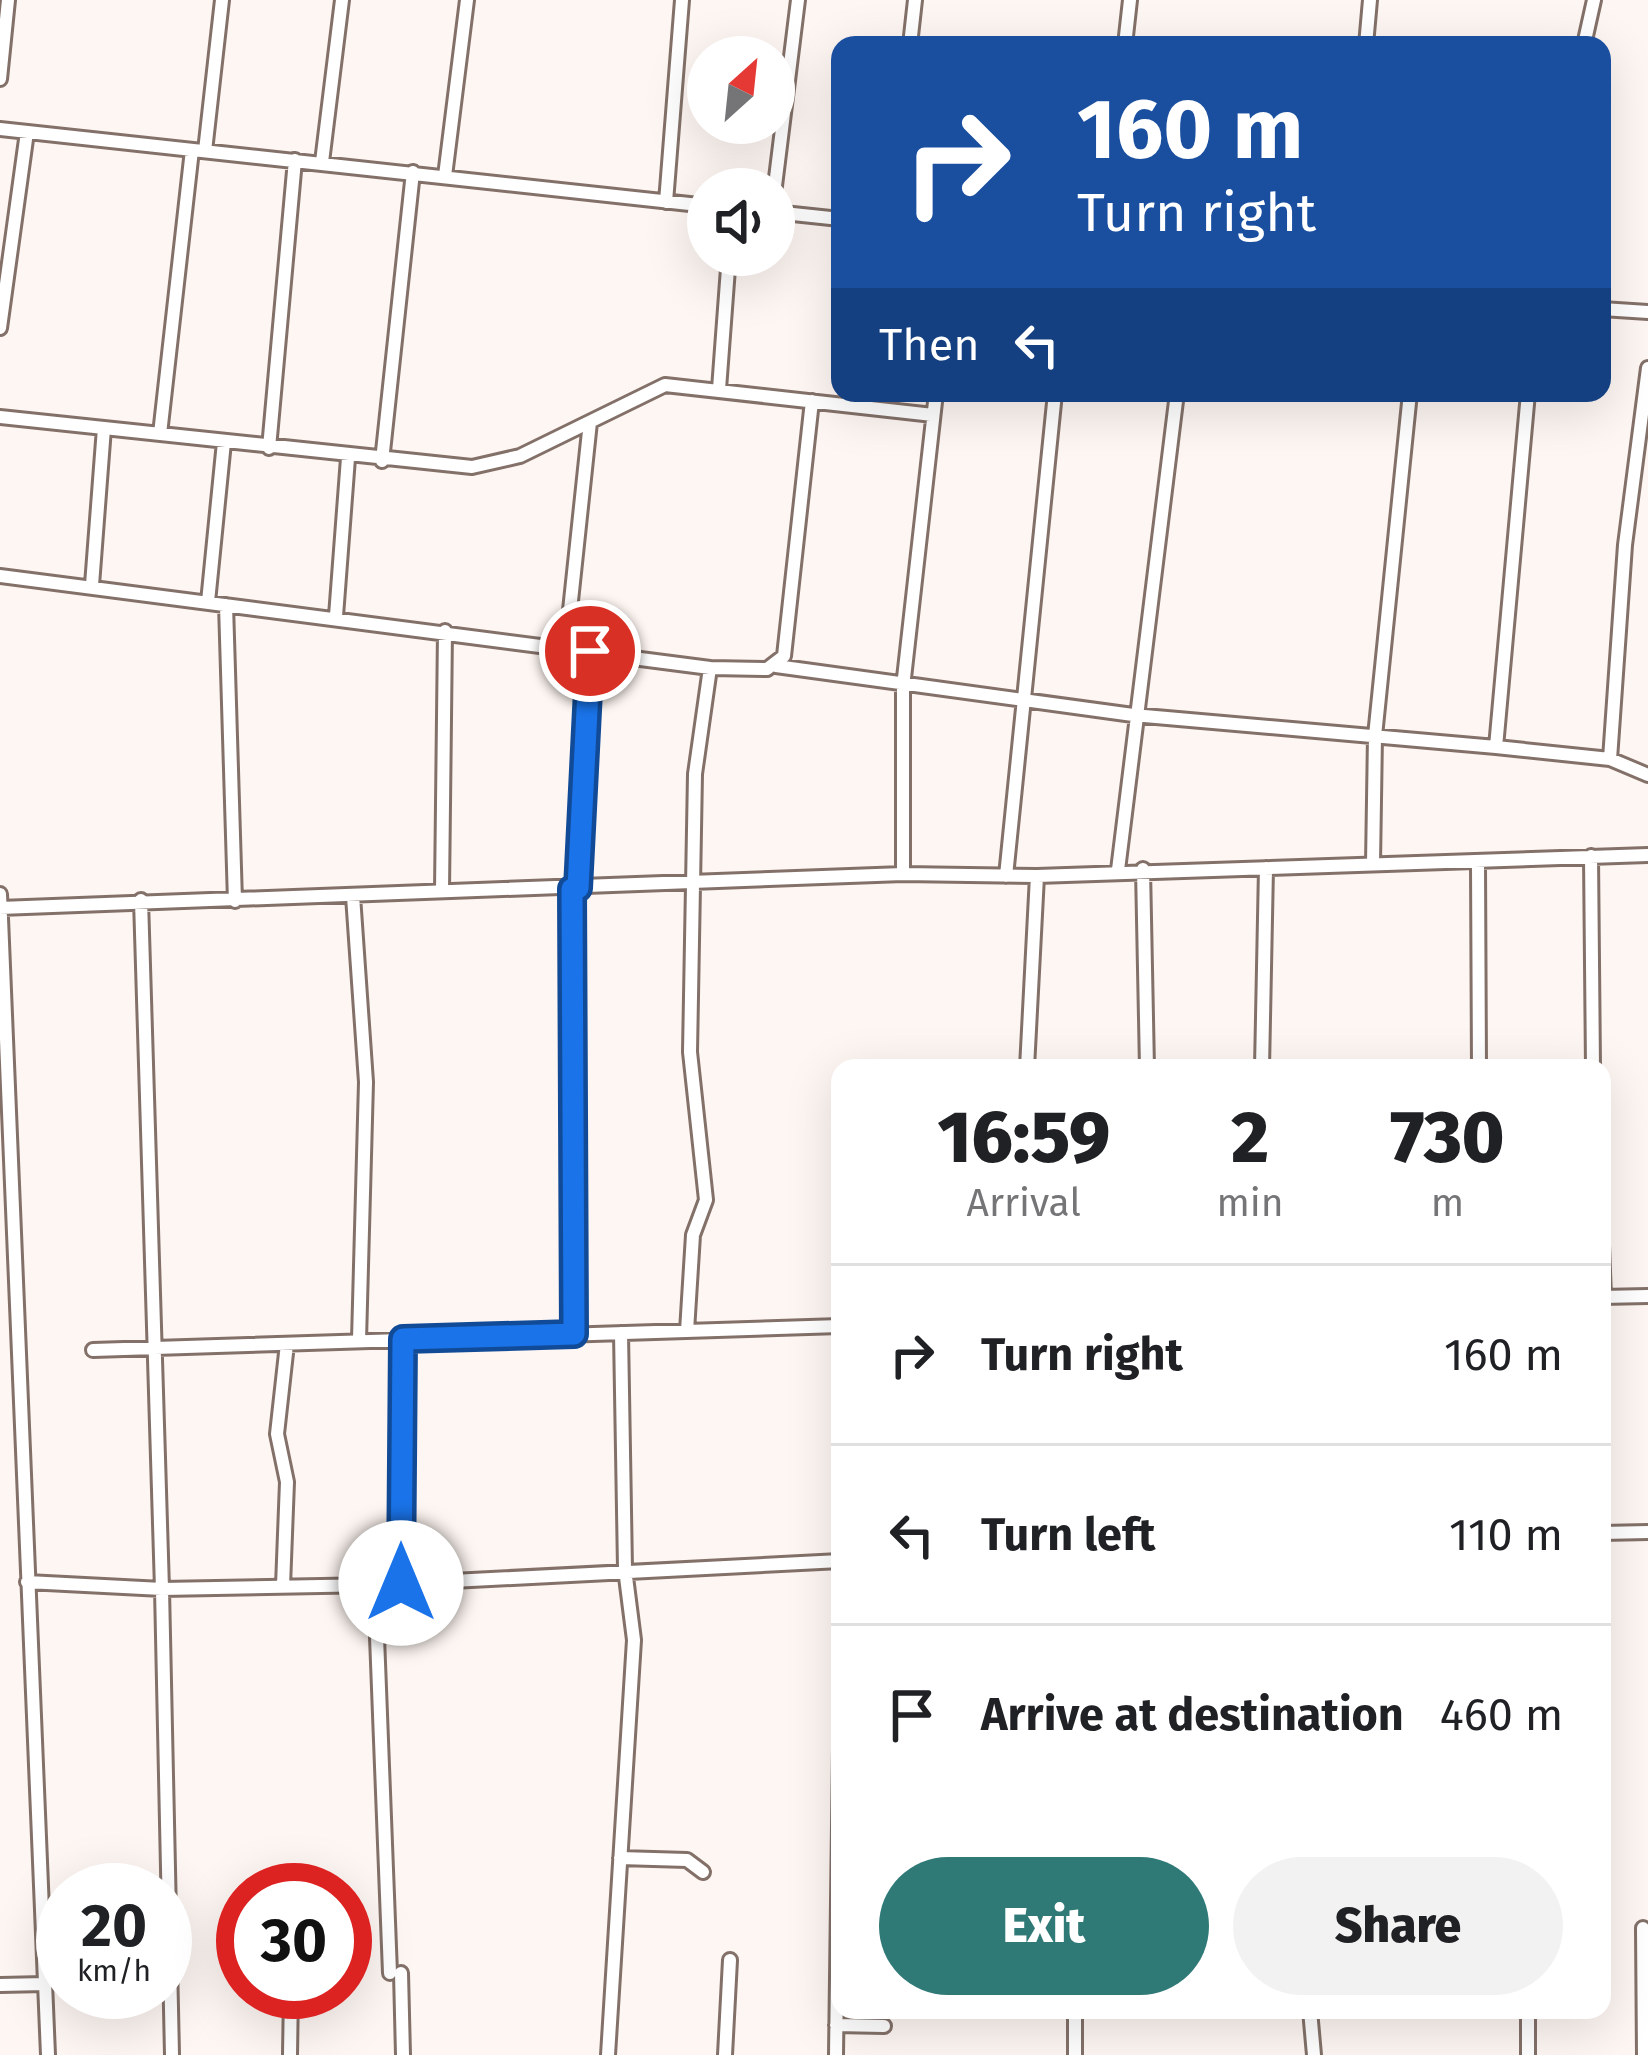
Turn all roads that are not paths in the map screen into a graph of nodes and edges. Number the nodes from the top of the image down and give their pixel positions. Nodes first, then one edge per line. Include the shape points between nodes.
1 (8, 0) edge
2 (222, 0) edge
3 (342, 0) edge
4 (466, 0) edge
5 (682, 0) edge
6 (798, 0) edge
7 (915, 0) edge
8 (1130, 0) edge
9 (1370, 0) edge
10 (1594, 0) edge
11 (911, 36) edge
12 (1126, 36) edge
13 (1367, 36) edge
14 (1586, 36) edge
15 (0, 79) edge
16 (0, 129) edge
17 (27, 133) junction
18 (199, 150) junction
19 (295, 160) junction
20 (322, 162) junction
21 (777, 168) edge
22 (413, 172) junction
23 (445, 176) junction
24 (666, 202) junction
25 (687, 204) edge
26 (795, 214) edge
27 (831, 218) edge
28 (727, 276) edge
29 (1611, 310) edge
30 (1648, 312) edge
31 (0, 328) edge
32 (1648, 368) edge
33 (719, 389) junction
34 (812, 401) junction
35 (935, 402) edge
36 (1054, 402) edge
37 (1176, 402) edge
38 (1409, 402) edge
39 (1527, 402) edge
40 (933, 415) junction
41 (0, 417) edge
42 (590, 422) junction
43 (104, 428) junction
44 (160, 434) junction
45 (224, 442) junction
46 (269, 448) junction
47 (348, 458) junction
48 (382, 461) junction
49 (0, 576) edge
50 (92, 585) junction
51 (208, 602) junction
52 (226, 605) junction
53 (335, 616) junction
54 (445, 631) junction
55 (566, 648) junction
56 (590, 651) junction
57 (776, 666) junction
58 (710, 668) junction
59 (904, 687) junction
60 (1024, 698) junction
61 (1133, 715) junction
62 (1376, 736) junction
63 (1496, 747) junction
64 (1610, 758) junction
65 (1645, 770) edge
66 (1648, 855) edge
67 (1591, 856) junction
68 (1373, 864) junction
69 (1478, 865) junction
70 (1266, 868) junction
71 (1143, 869) junction
72 (1118, 870) junction
73 (903, 874) junction
74 (1006, 876) junction
75 (1037, 876) junction
76 (693, 886) junction
77 (575, 888) junction
78 (442, 890) junction
79 (0, 894) edge
80 (353, 896) junction
81 (141, 900) junction
82 (235, 901) junction
83 (1, 908) edge
84 (2, 982) edge
85 (1027, 1059) edge
86 (1148, 1059) edge
87 (1262, 1059) edge
88 (1479, 1059) edge
89 (1593, 1059) edge
90 (1648, 1296) edge
91 (1611, 1297) edge
92 (7, 1323) edge
93 (831, 1326) edge
94 (687, 1330) junction
95 (620, 1333) junction
96 (574, 1334) junction
97 (403, 1339) junction
98 (358, 1340) junction
99 (287, 1344) junction
100 (93, 1350) dead end
101 (155, 1350) junction
102 (1648, 1532) edge
103 (1611, 1533) edge
104 (831, 1561) edge
105 (625, 1569) junction
106 (27, 1582) junction
107 (401, 1583) junction
108 (375, 1585) junction
109 (284, 1586) junction
110 (162, 1589) junction
111 (620, 1858) junction
112 (40, 1863) edge
113 (165, 1863) edge
114 (703, 1872) dead end
115 (1643, 1928) dead end
116 (730, 1960) dead end
117 (0, 1984) edge
118 (36, 1984) edge
119 (46, 2019) edge
120 (169, 2019) edge
121 (291, 2019) edge
122 (836, 2019) edge
123 (1076, 2019) edge
124 (1311, 2019) edge
125 (1528, 2019) edge
126 (836, 2025) junction
127 (884, 2026) dead end
128 (48, 2055) edge
129 (172, 2055) edge
130 (290, 2055) edge
131 (403, 2055) edge
132 (608, 2055) edge
133 (725, 2055) edge
134 (836, 2055) edge
135 (1075, 2055) edge
136 (1314, 2055) edge
137 (1528, 2055) edge
138 (1644, 2055) edge

1 - 15 street
2 - 18 street
3 - 20 street
4 - 23 street
5 - 24 street
6 - 21 street
7 - 11 street
8 - 12 street
9 - 13 street
10 - 14 street
16 - 17 street
17 - 18 street
17 - 31 street
18 - 19 street
18 - 44 street
19 - 20 street
19 - 46 street
20 - 22 street
22 - 23 street
22 - 48 street
23 - 24 street
24 - 25 street
26 - 27 street
28 - 33 street
29 - 30 street
32 - 64 street
33 - 34 street
33 - 42 street via 655,387
34 - 40 street
34 - 57 street via 784,656
35 - 40 street
36 - 60 street
37 - 61 street
38 - 62 street
39 - 63 street
40 - 59 street
41 - 43 street
42 - 48 street via 495,465
42 - 55 street
43 - 44 street
43 - 50 street
44 - 45 street
45 - 46 street
45 - 51 street
46 - 47 street
47 - 48 street
47 - 53 street
49 - 50 street
50 - 51 street
51 - 52 street
52 - 53 street
52 - 82 street
53 - 54 street
54 - 55 street
54 - 78 street
55 - 56 street
56 - 58 street
56 - 77 street
57 - 58 street
57 - 59 street
58 - 76 street via 695,774
59 - 60 street
59 - 73 street
60 - 61 street
60 - 74 street
61 - 62 street
61 - 72 street
62 - 63 street
62 - 68 street
63 - 64 street
64 - 65 street
66 - 67 street
67 - 69 street
67 - 89 street
68 - 69 street
68 - 70 street
69 - 88 street
70 - 71 street
70 - 87 street
71 - 72 street
71 - 86 street
72 - 75 street
73 - 74 street
73 - 76 street
74 - 75 street
75 - 85 street
76 - 77 street
76 - 94 street via 690,1052 706,1200 693,1235
77 - 78 street
77 - 96 street
78 - 80 street
79 - 83 street
80 - 82 street
80 - 98 street via 366,1082
81 - 82 street
81 - 83 street
81 - 101 street
83 - 84 street
84 - 92 street
90 - 91 street
92 - 106 street
93 - 94 street
94 - 95 street
95 - 96 street
95 - 105 street
96 - 97 street
97 - 98 street
97 - 107 street
98 - 99 street
99 - 101 street
99 - 109 street via 277,1434 287,1482
100 - 101 street
101 - 110 street
102 - 103 street
104 - 105 street
105 - 107 street
105 - 111 street via 634,1640
106 - 110 street
106 - 112 street
107 - 108 street
108 - 109 street
108 - 131 street
109 - 110 street
110 - 113 street
111 - 114 street via 686,1860
111 - 132 street
115 - 138 street
116 - 133 street
117 - 118 street
119 - 128 street
120 - 129 street
121 - 130 street
122 - 126 street
123 - 135 street
124 - 136 street
125 - 137 street
126 - 127 street
126 - 134 street

